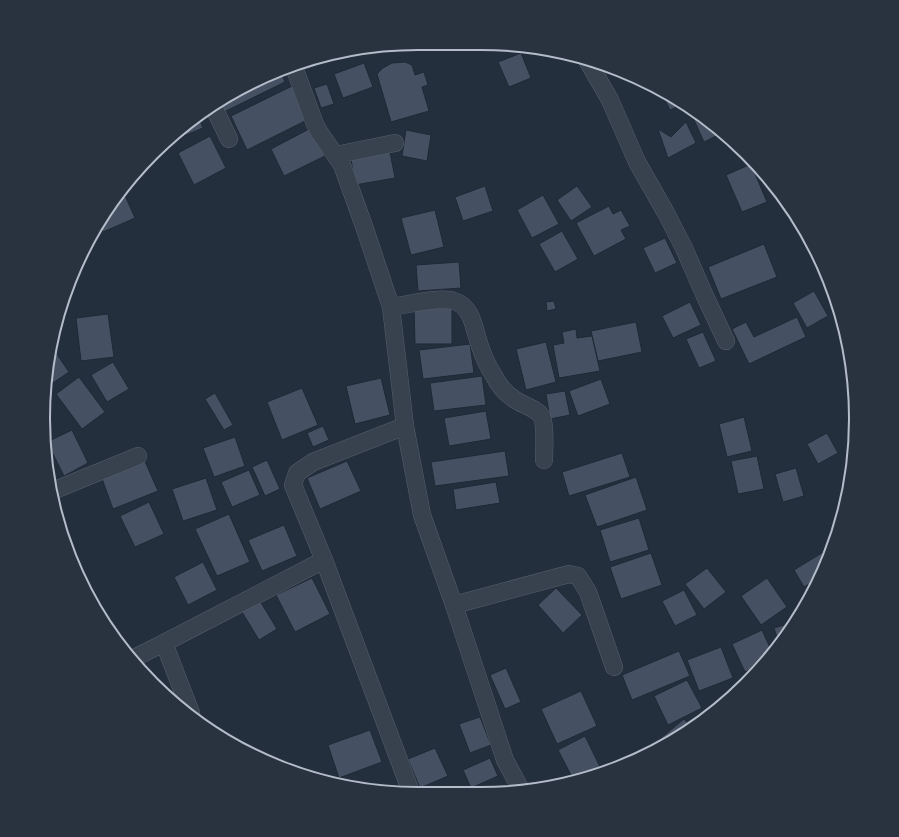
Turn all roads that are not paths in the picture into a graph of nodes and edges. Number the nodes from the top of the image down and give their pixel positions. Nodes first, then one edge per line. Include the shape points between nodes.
1 (591, 68) edge
2 (295, 72) edge
3 (215, 111) edge
4 (229, 139) dead end
5 (395, 143) dead end
6 (336, 155) junction
7 (390, 308) junction
8 (726, 341) dead end
9 (405, 426) junction
10 (138, 456) dead end
11 (544, 460) dead end
12 (57, 489) edge
13 (324, 560) junction
14 (454, 605) junction
15 (164, 643) junction
16 (137, 656) edge
17 (614, 666) dead end
18 (188, 706) edge
19 (518, 785) edge
20 (409, 787) edge

1 - 8 street via 610,100 637,162 684,248
2 - 6 street via 315,124
3 - 4 street
5 - 6 street
6 - 7 street via 365,229
7 - 9 street
7 - 11 street via 440,299 454,300 465,307 481,349 504,392 541,416 544,425
9 - 13 street via 313,462 297,472 293,485
9 - 14 street via 422,515
10 - 12 street
13 - 15 street
13 - 20 street
14 - 17 street via 569,574 578,576 588,592
14 - 19 street via 505,760
15 - 16 street
15 - 18 street

